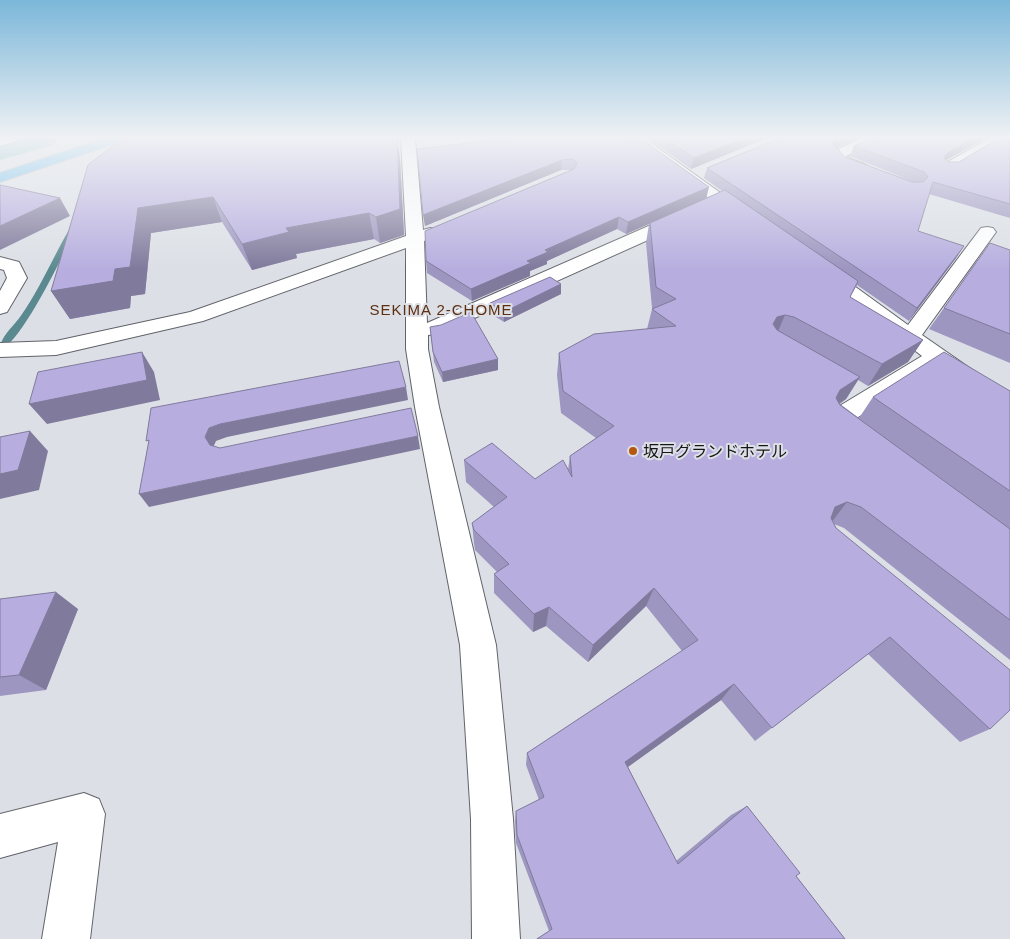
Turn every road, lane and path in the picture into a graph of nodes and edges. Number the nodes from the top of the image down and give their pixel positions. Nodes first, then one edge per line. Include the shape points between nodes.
1 (418, 182) edge
2 (706, 182) edge
3 (722, 200) junction
4 (759, 226) edge
5 (987, 232) dead end
6 (428, 233) junction
7 (807, 261) edge
8 (0, 263) edge
9 (0, 308) edge
10 (418, 329) junction
11 (911, 336) junction
12 (9, 349) edge
13 (936, 357) junction
14 (1010, 408) edge
15 (877, 448) edge
16 (0, 836) edge
17 (66, 939) edge
18 (496, 939) edge

1 - 6 street
2 - 3 street
3 - 4 street
3 - 10 street via 433,329
5 - 11 street
6 - 10 street
6 - 12 street via 196,317 56,348
7 - 11 street
8 - 9 street via 12,266 17,278
10 - 18 street via 417,409 478,645 492,819
11 - 13 street
13 - 14 street
13 - 15 street via 859,394 838,419
16 - 17 street via 84,814

